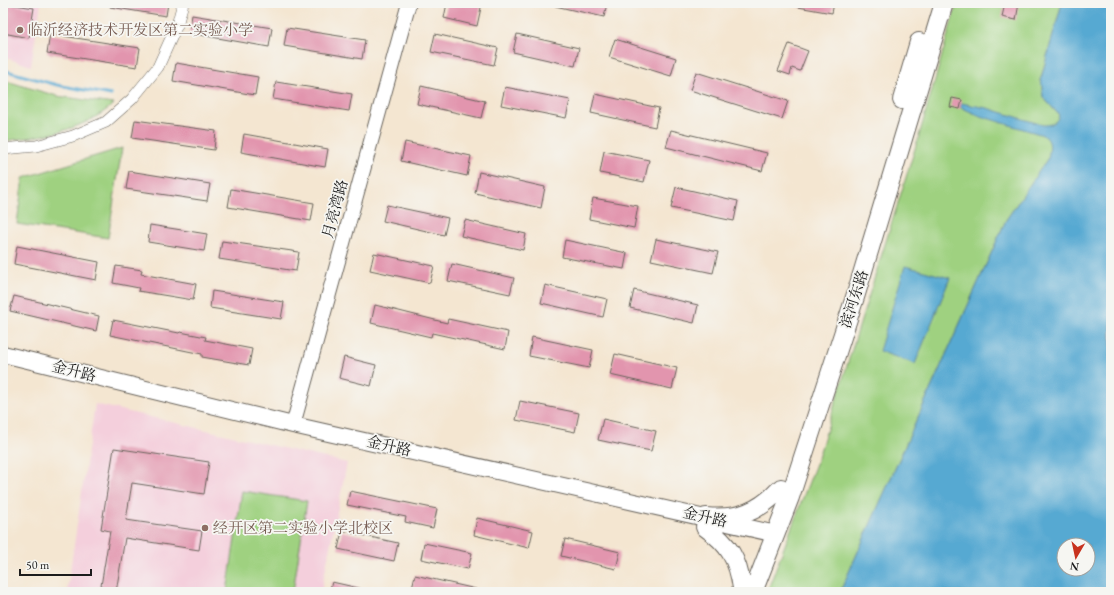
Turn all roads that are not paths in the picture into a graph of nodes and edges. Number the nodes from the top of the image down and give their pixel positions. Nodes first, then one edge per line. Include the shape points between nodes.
1 (183, 3) edge
2 (409, 3) edge
3 (931, 3) edge
4 (944, 3) edge
5 (3, 149) edge
6 (3, 354) edge
7 (3, 364) edge
8 (293, 425) junction
9 (780, 488) junction
10 (705, 522) junction
11 (768, 538) junction
12 (745, 591) edge

1 - 5 street via 177,25 158,67 132,99 106,122 73,136 36,146
2 - 8 street, 月亮湾路
3 - 9 main road, 滨河东路 via 844,291
4 - 11 main road, 滨河东路 via 856,294 790,496
6 - 8 main road, 金升路
7 - 10 main road, 金升路 via 291,434
8 - 10 main road, 金升路
9 - 10 main road via 766,502 747,513
9 - 11 main road, 滨河东路
10 - 11 main road, 金升路
10 - 12 main road via 735,559
11 - 12 main road, 滨河东路

